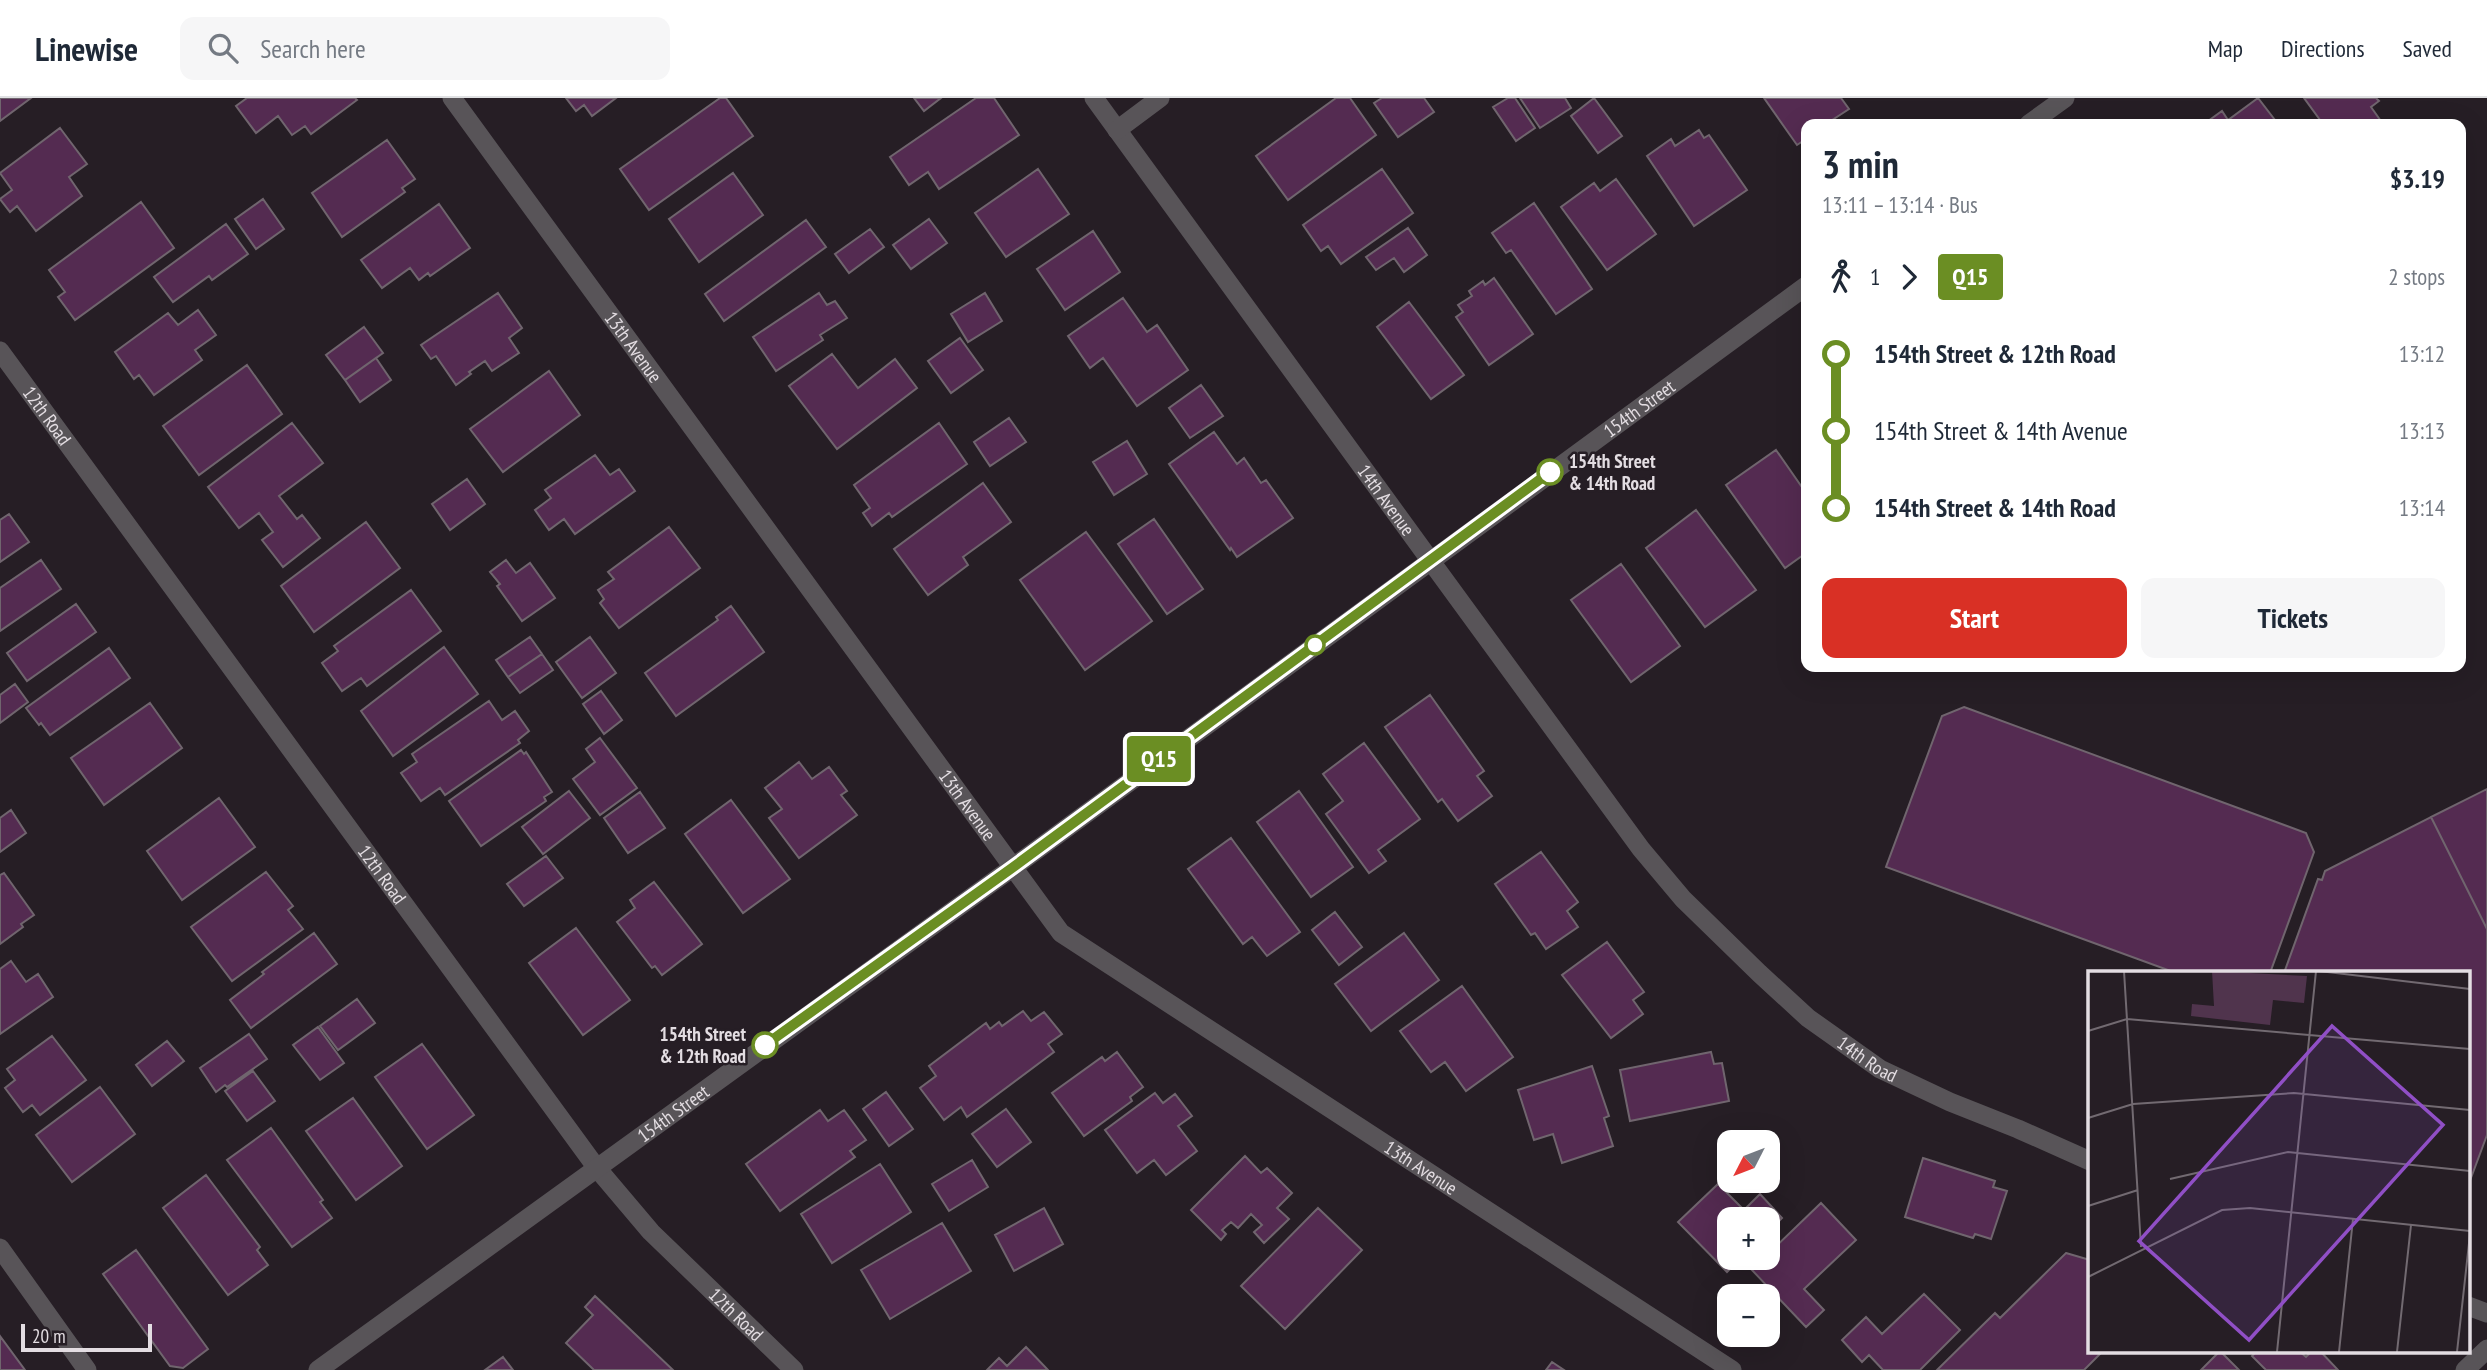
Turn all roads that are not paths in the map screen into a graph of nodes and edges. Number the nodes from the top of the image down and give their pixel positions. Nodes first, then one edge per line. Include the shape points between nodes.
1 (452, 98) edge
2 (1094, 98) edge
3 (1160, 98) edge
4 (2065, 98) edge
5 (2036, 119) edge
6 (1117, 130) junction
7 (1801, 290) edge
8 (0, 351) edge
9 (1430, 560) junction
10 (1012, 868) junction
11 (1683, 899) joint
12 (2088, 1160) edge
13 (596, 1167) junction
14 (0, 1248) edge
15 (2470, 1307) edge
16 (2487, 1313) edge
17 (2487, 1349) edge
18 (87, 1370) edge
19 (318, 1370) edge
20 (794, 1370) edge
21 (1731, 1370) edge
22 (2465, 1370) edge

1 - 10 street, 13th Avenue
2 - 6 street, 14th Avenue
3 - 6 street
4 - 5 street
6 - 9 street, 14th Avenue
7 - 9 street, 154th Street
8 - 13 street, 12th Road
9 - 10 street, 154th Street
9 - 11 street, 14th Avenue
10 - 13 street, 154th Street
10 - 21 street, 13th Avenue via 1061,933
11 - 12 street, 14th Road via 1808,1018 1880,1069
13 - 19 street, 154th Street
13 - 20 street, 12th Road via 651,1232
14 - 18 street
15 - 16 street
17 - 22 street

